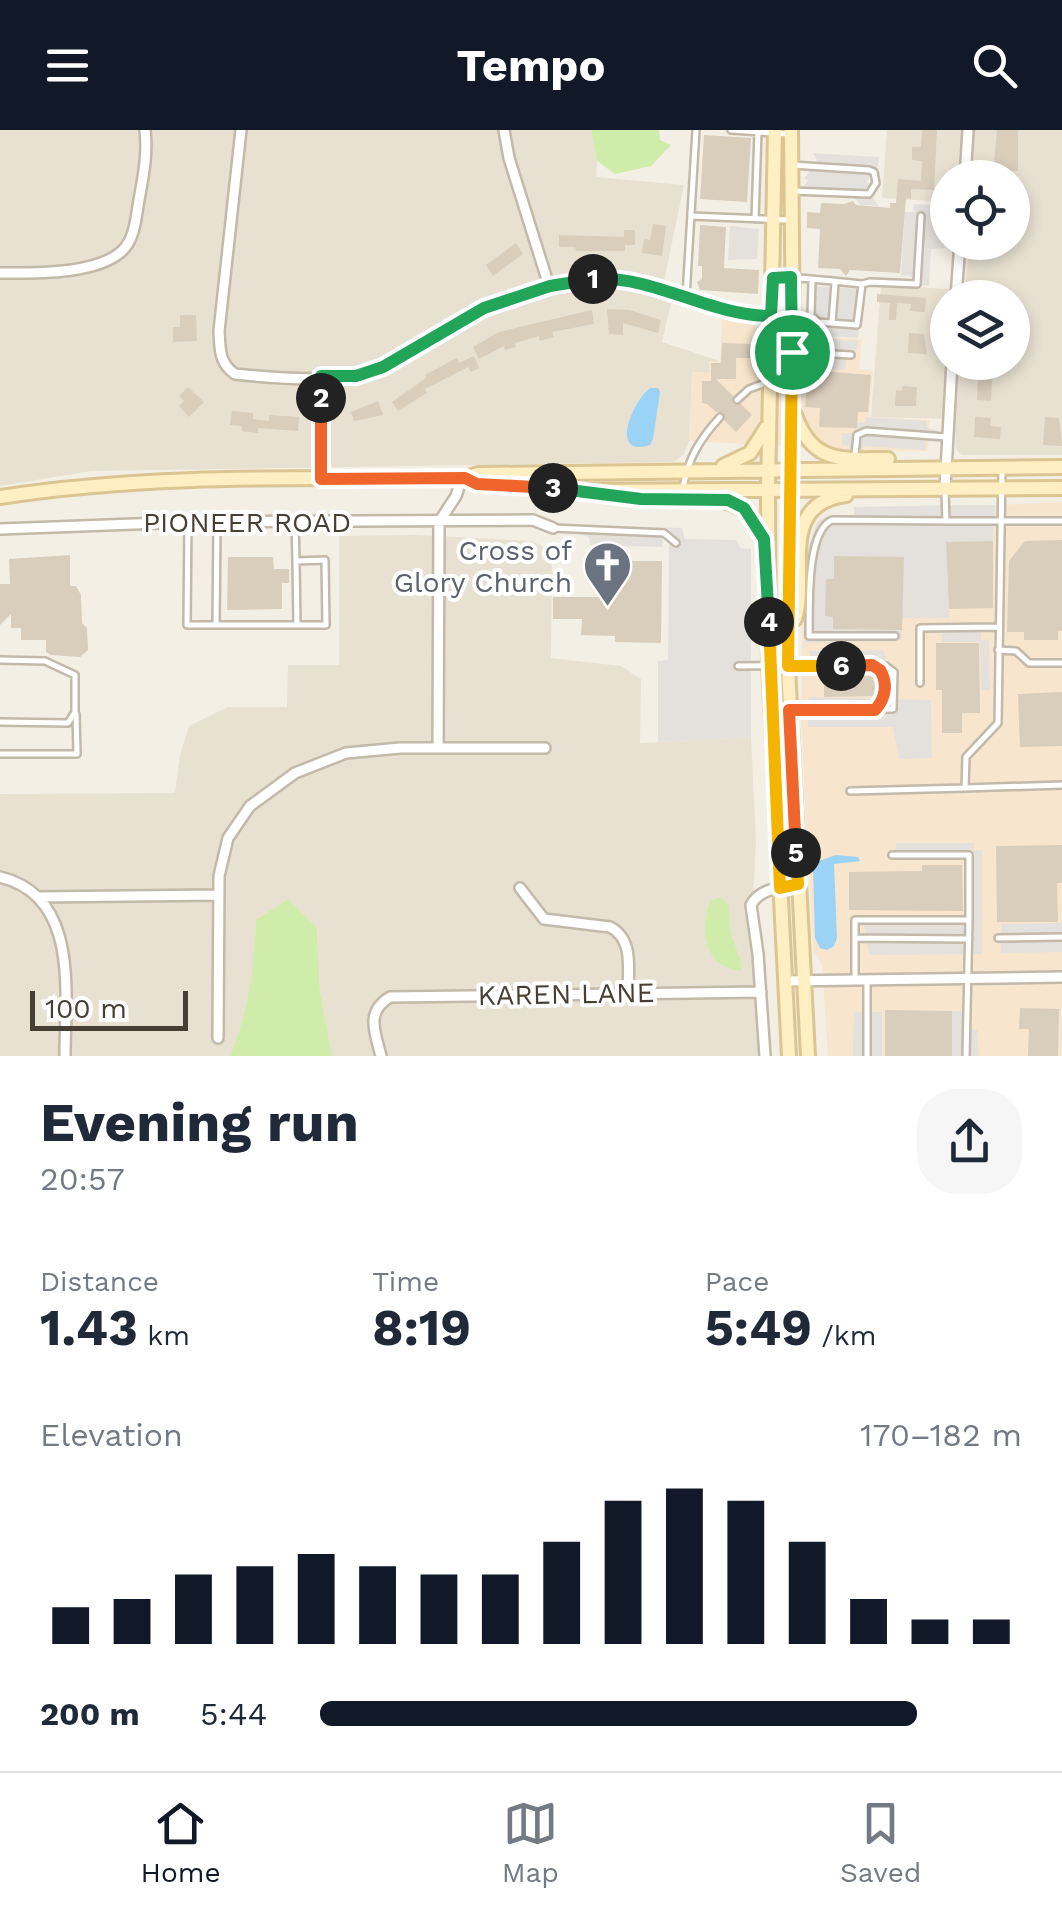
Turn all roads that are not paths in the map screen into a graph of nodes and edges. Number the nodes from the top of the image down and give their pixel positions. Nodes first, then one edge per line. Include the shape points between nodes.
1 (145, 130) edge
2 (242, 130) edge
3 (504, 130) edge
4 (696, 130) edge
5 (732, 130) edge
6 (968, 130) edge
7 (748, 131) edge
8 (758, 132) edge
9 (775, 132) edge
10 (791, 132) edge
11 (966, 160) edge
12 (790, 165) junction
13 (789, 191) junction
14 (692, 216) junction
15 (921, 216) dead end
16 (756, 220) junction
17 (774, 220) junction
18 (789, 220) junction
19 (0, 274) edge
20 (791, 277) junction
21 (773, 278) junction
22 (812, 281) junction
23 (834, 282) junction
24 (862, 284) junction
25 (550, 286) junction
26 (686, 297) junction
27 (771, 316) junction
28 (832, 323) junction
29 (792, 352) junction
30 (851, 355) dead end
31 (321, 376) junction
32 (951, 380) edge
33 (770, 382) junction
34 (737, 400) dead end
35 (792, 406) junction
36 (769, 411) junction
37 (720, 417) dead end
38 (946, 437) junction
39 (856, 463) junction
40 (1002, 467) junction
41 (1062, 467) edge
42 (769, 468) junction
43 (790, 468) junction
44 (945, 468) junction
45 (686, 469) junction
46 (708, 469) junction
47 (463, 478) junction
48 (321, 479) junction
49 (1002, 488) junction
50 (1062, 488) edge
51 (910, 489) junction
52 (945, 489) junction
53 (584, 490) junction
54 (790, 490) junction
55 (683, 491) junction
56 (768, 491) junction
57 (0, 497) edge
58 (1001, 520) junction
59 (294, 521) junction
60 (946, 521) junction
61 (1062, 521) edge
62 (188, 522) junction
63 (216, 522) junction
64 (439, 522) junction
65 (553, 528) joint
66 (0, 529) edge
67 (676, 544) dead end
68 (296, 560) junction
69 (768, 560) junction
70 (216, 625) junction
71 (297, 625) junction
72 (998, 627) junction
73 (789, 635) junction
74 (895, 636) dead end
75 (998, 650) junction
76 (0, 660) edge
77 (1062, 663) edge
78 (872, 665) junction
79 (738, 666) dead end
80 (770, 666) junction
81 (788, 666) junction
82 (920, 683) dead end
83 (771, 710) junction
84 (789, 710) junction
85 (875, 710) junction
86 (76, 712) junction
87 (0, 722) edge
88 (438, 748) junction
89 (545, 748) dead end
90 (0, 754) edge
91 (1062, 784) edge
92 (966, 788) junction
93 (850, 791) dead end
94 (892, 856) dead end
95 (0, 876) edge
96 (798, 884) junction
97 (520, 888) dead end
98 (780, 888) junction
99 (219, 895) junction
100 (38, 897) junction
101 (969, 920) junction
102 (1062, 937) edge
103 (855, 938) junction
104 (998, 938) dead end
105 (969, 939) junction
106 (1062, 977) edge
107 (855, 978) junction
108 (867, 978) junction
109 (968, 978) junction
110 (804, 979) junction
111 (785, 980) junction
112 (761, 992) junction
113 (628, 993) junction
114 (218, 1038) dead end
115 (64, 1056) edge
116 (381, 1056) edge
117 (764, 1056) edge
118 (790, 1056) edge
119 (808, 1056) edge
120 (867, 1056) edge
121 (966, 1056) edge

1 - 19 street via 130,242 120,253 66,271
2 - 31 street via 224,264 221,356 234,374
3 - 25 street
4 - 14 lane
5 - 7 lane
6 - 11 street
7 - 8 lane
8 - 9 lane
8 - 16 lane
9 - 10 lane
9 - 17 main road
10 - 12 main road
12 - 13 main road
12 - 13 lane via 868,170 876,183 869,194
13 - 18 main road
14 - 16 lane
14 - 26 lane
15 - 24 lane via 917,284
16 - 17 lane
17 - 18 lane
17 - 21 main road
18 - 20 main road
20 - 21 lane
20 - 22 lane
20 - 29 main road
21 - 27 main road
22 - 23 lane
22 - 28 lane via 811,315
23 - 24 lane
23 - 28 lane
24 - 28 lane via 857,325
25 - 26 street via 622,279
25 - 31 street via 484,308 383,367 356,376
26 - 27 street via 734,313
27 - 33 main road
29 - 30 lane
29 - 35 main road
31 - 48 street
32 - 38 street
33 - 34 lane
33 - 36 main road
35 - 39 main road via 816,450
35 - 43 main road
36 - 42 main road
36 - 46 main road via 765,434 750,453
37 - 45 lane
38 - 39 lane via 866,431 858,436
38 - 44 street
39 - 43 main road
39 - 44 main road via 894,459
40 - 41 main road
40 - 44 main road
40 - 49 lane
42 - 43 main road
42 - 46 main road
42 - 56 main road
43 - 54 main road
44 - 52 street
45 - 46 main road
45 - 47 main road
45 - 55 lane
47 - 48 main road
47 - 53 main road
47 - 64 street
48 - 57 main road via 136,482
49 - 50 main road
49 - 52 main road
49 - 58 lane
51 - 52 main road
51 - 54 main road
51 - 73 main road via 839,496 808,517 800,531 798,612
52 - 60 lane
53 - 55 main road
53 - 69 main road via 641,499 728,500 755,521
54 - 56 main road
54 - 73 main road
55 - 56 main road
56 - 69 main road
58 - 60 lane
58 - 61 lane
58 - 72 lane
59 - 63 street, PIONEER ROAD
59 - 64 street, PIONEER ROAD
59 - 68 lane
60 - 74 lane via 832,520 822,527 812,556 809,636
62 - 63 street, PIONEER ROAD
62 - 66 street, PIONEER ROAD
62 - 70 lane via 187,625
63 - 70 lane
64 - 65 street, PIONEER ROAD via 533,520
64 - 88 street
65 - 67 lane via 664,532
68 - 71 lane
68 - 71 lane via 325,560 326,625
69 - 80 main road
70 - 71 lane
72 - 75 lane
72 - 82 lane via 920,628
73 - 81 main road
75 - 77 lane via 1016,651 1029,663
75 - 92 lane via 998,723 966,757
76 - 86 lane via 45,661 76,675
78 - 81 lane
78 - 85 lane via 884,676
78 - 85 lane via 894,672 893,710
79 - 80 lane
80 - 81 lane
80 - 83 main road
81 - 84 main road
83 - 84 lane
83 - 98 main road
84 - 85 lane
84 - 96 main road
86 - 87 lane via 68,723
86 - 90 lane via 78,754
88 - 89 street
88 - 99 street via 346,754 271,788 228,838
91 - 92 lane
92 - 93 lane
94 - 101 lane via 969,854
95 - 100 street
96 - 98 street
96 - 110 main road
97 - 113 street via 544,919 619,932
98 - 111 main road
98 - 112 street via 757,895 750,905
99 - 100 street
99 - 114 street
100 - 115 street via 63,945
101 - 103 lane via 855,920
101 - 105 lane
102 - 104 lane
103 - 105 lane
103 - 107 lane
105 - 109 lane
106 - 109 street
107 - 108 street
107 - 110 street
108 - 109 street
108 - 120 lane
109 - 121 lane
110 - 111 street
110 - 119 main road
111 - 118 main road
112 - 113 street, KAREN LANE
112 - 117 street
113 - 116 street, KAREN LANE via 390,997 375,1008

